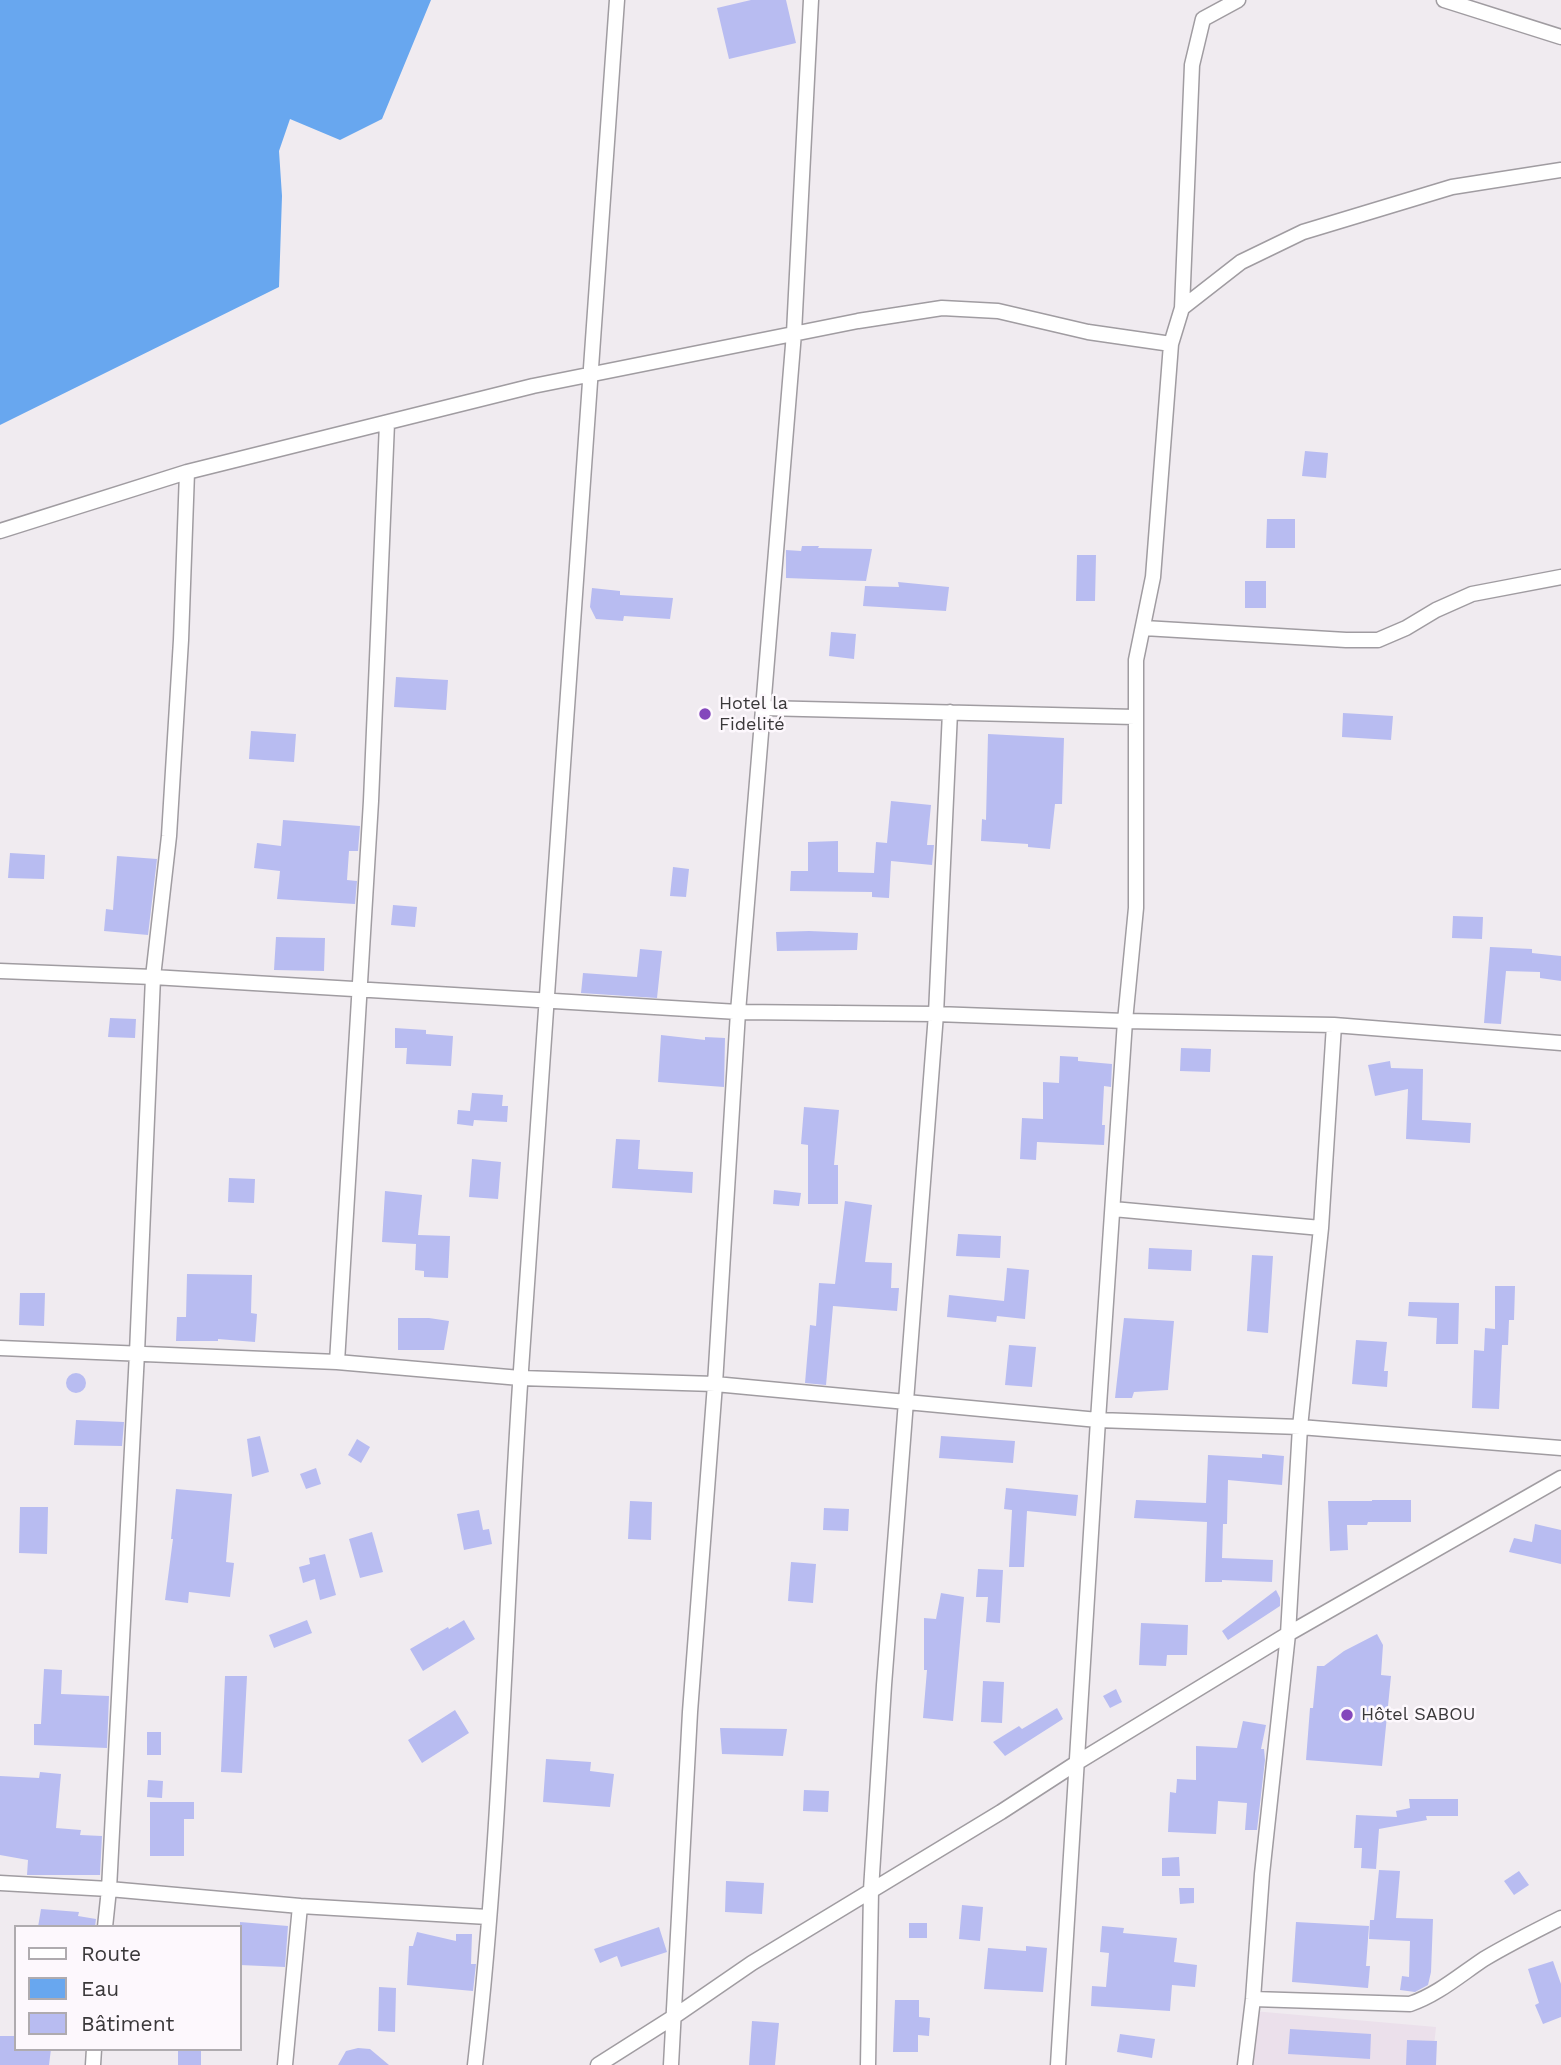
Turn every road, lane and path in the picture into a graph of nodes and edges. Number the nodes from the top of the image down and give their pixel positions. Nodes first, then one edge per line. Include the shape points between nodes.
1 (617, 0) edge
2 (811, 0) edge
3 (1238, 0) edge
4 (1444, 0) edge
5 (1561, 37) edge
6 (1561, 170) edge
7 (1182, 308) junction
8 (793, 333) junction
9 (1171, 344) junction
10 (592, 374) junction
11 (387, 423) junction
12 (187, 472) junction
13 (0, 531) edge
14 (1561, 578) edge
15 (1144, 628) junction
16 (762, 708) junction
17 (950, 712) junction
18 (1135, 717) junction
19 (0, 971) edge
20 (153, 977) junction
21 (358, 990) junction
22 (546, 1000) junction
23 (738, 1012) junction
24 (936, 1014) junction
25 (1125, 1021) junction
26 (1334, 1025) junction
27 (1561, 1043) edge
28 (1113, 1209) junction
29 (1321, 1228) junction
30 (0, 1348) edge
31 (137, 1353) junction
32 (337, 1362) junction
33 (520, 1378) junction
34 (715, 1384) junction
35 (906, 1401) junction
36 (1098, 1420) junction
37 (1300, 1427) junction
38 (1561, 1448) edge
39 (1561, 1478) edge
40 (1288, 1634) junction
41 (1078, 1762) junction
42 (0, 1883) edge
43 (109, 1889) junction
44 (871, 1890) junction
45 (300, 1906) junction
46 (488, 1917) junction
47 (1561, 1917) edge
48 (105, 1925) edge
49 (1253, 1999) junction
50 (672, 2018) junction
51 (285, 2065) edge
52 (475, 2065) edge
53 (598, 2065) edge
54 (671, 2065) edge
55 (868, 2065) edge
56 (1058, 2065) edge
57 (1245, 2065) edge

1 - 10 street
2 - 8 street
3 - 7 street via 1203,19 1192,65
4 - 5 street
6 - 7 street via 1452,187 1303,232 1241,262
7 - 9 street
8 - 9 street via 942,308 998,311 1088,332
8 - 10 street
8 - 16 street
9 - 15 street via 1153,576
10 - 11 street
10 - 22 street
11 - 12 street
11 - 21 street
12 - 13 street
12 - 20 street via 169,836
14 - 15 street via 1472,594 1378,640
15 - 18 street via 1136,660
16 - 17 street
16 - 23 street
17 - 18 street
17 - 24 street
18 - 25 street via 1136,908
19 - 20 street
20 - 21 street
20 - 31 street
21 - 22 street
21 - 32 street
22 - 23 street
22 - 33 street
23 - 24 street
23 - 34 street
24 - 25 street
24 - 35 street
25 - 26 street
25 - 28 street
26 - 27 street
26 - 29 street
28 - 29 street
28 - 36 street
29 - 37 street
30 - 31 street
31 - 32 street
31 - 43 street
32 - 33 street
33 - 34 street
33 - 46 street
34 - 35 street
34 - 50 street
35 - 36 street
35 - 44 street
36 - 37 street
36 - 41 street
37 - 38 street
37 - 40 street
39 - 40 street
40 - 41 street
40 - 49 street
41 - 44 street
41 - 56 street
42 - 43 street
43 - 45 street
43 - 48 street
44 - 50 street
44 - 55 street
45 - 46 street
45 - 51 street
46 - 52 street
47 - 49 street via 1410,2004
49 - 57 street
50 - 53 street
50 - 54 street

